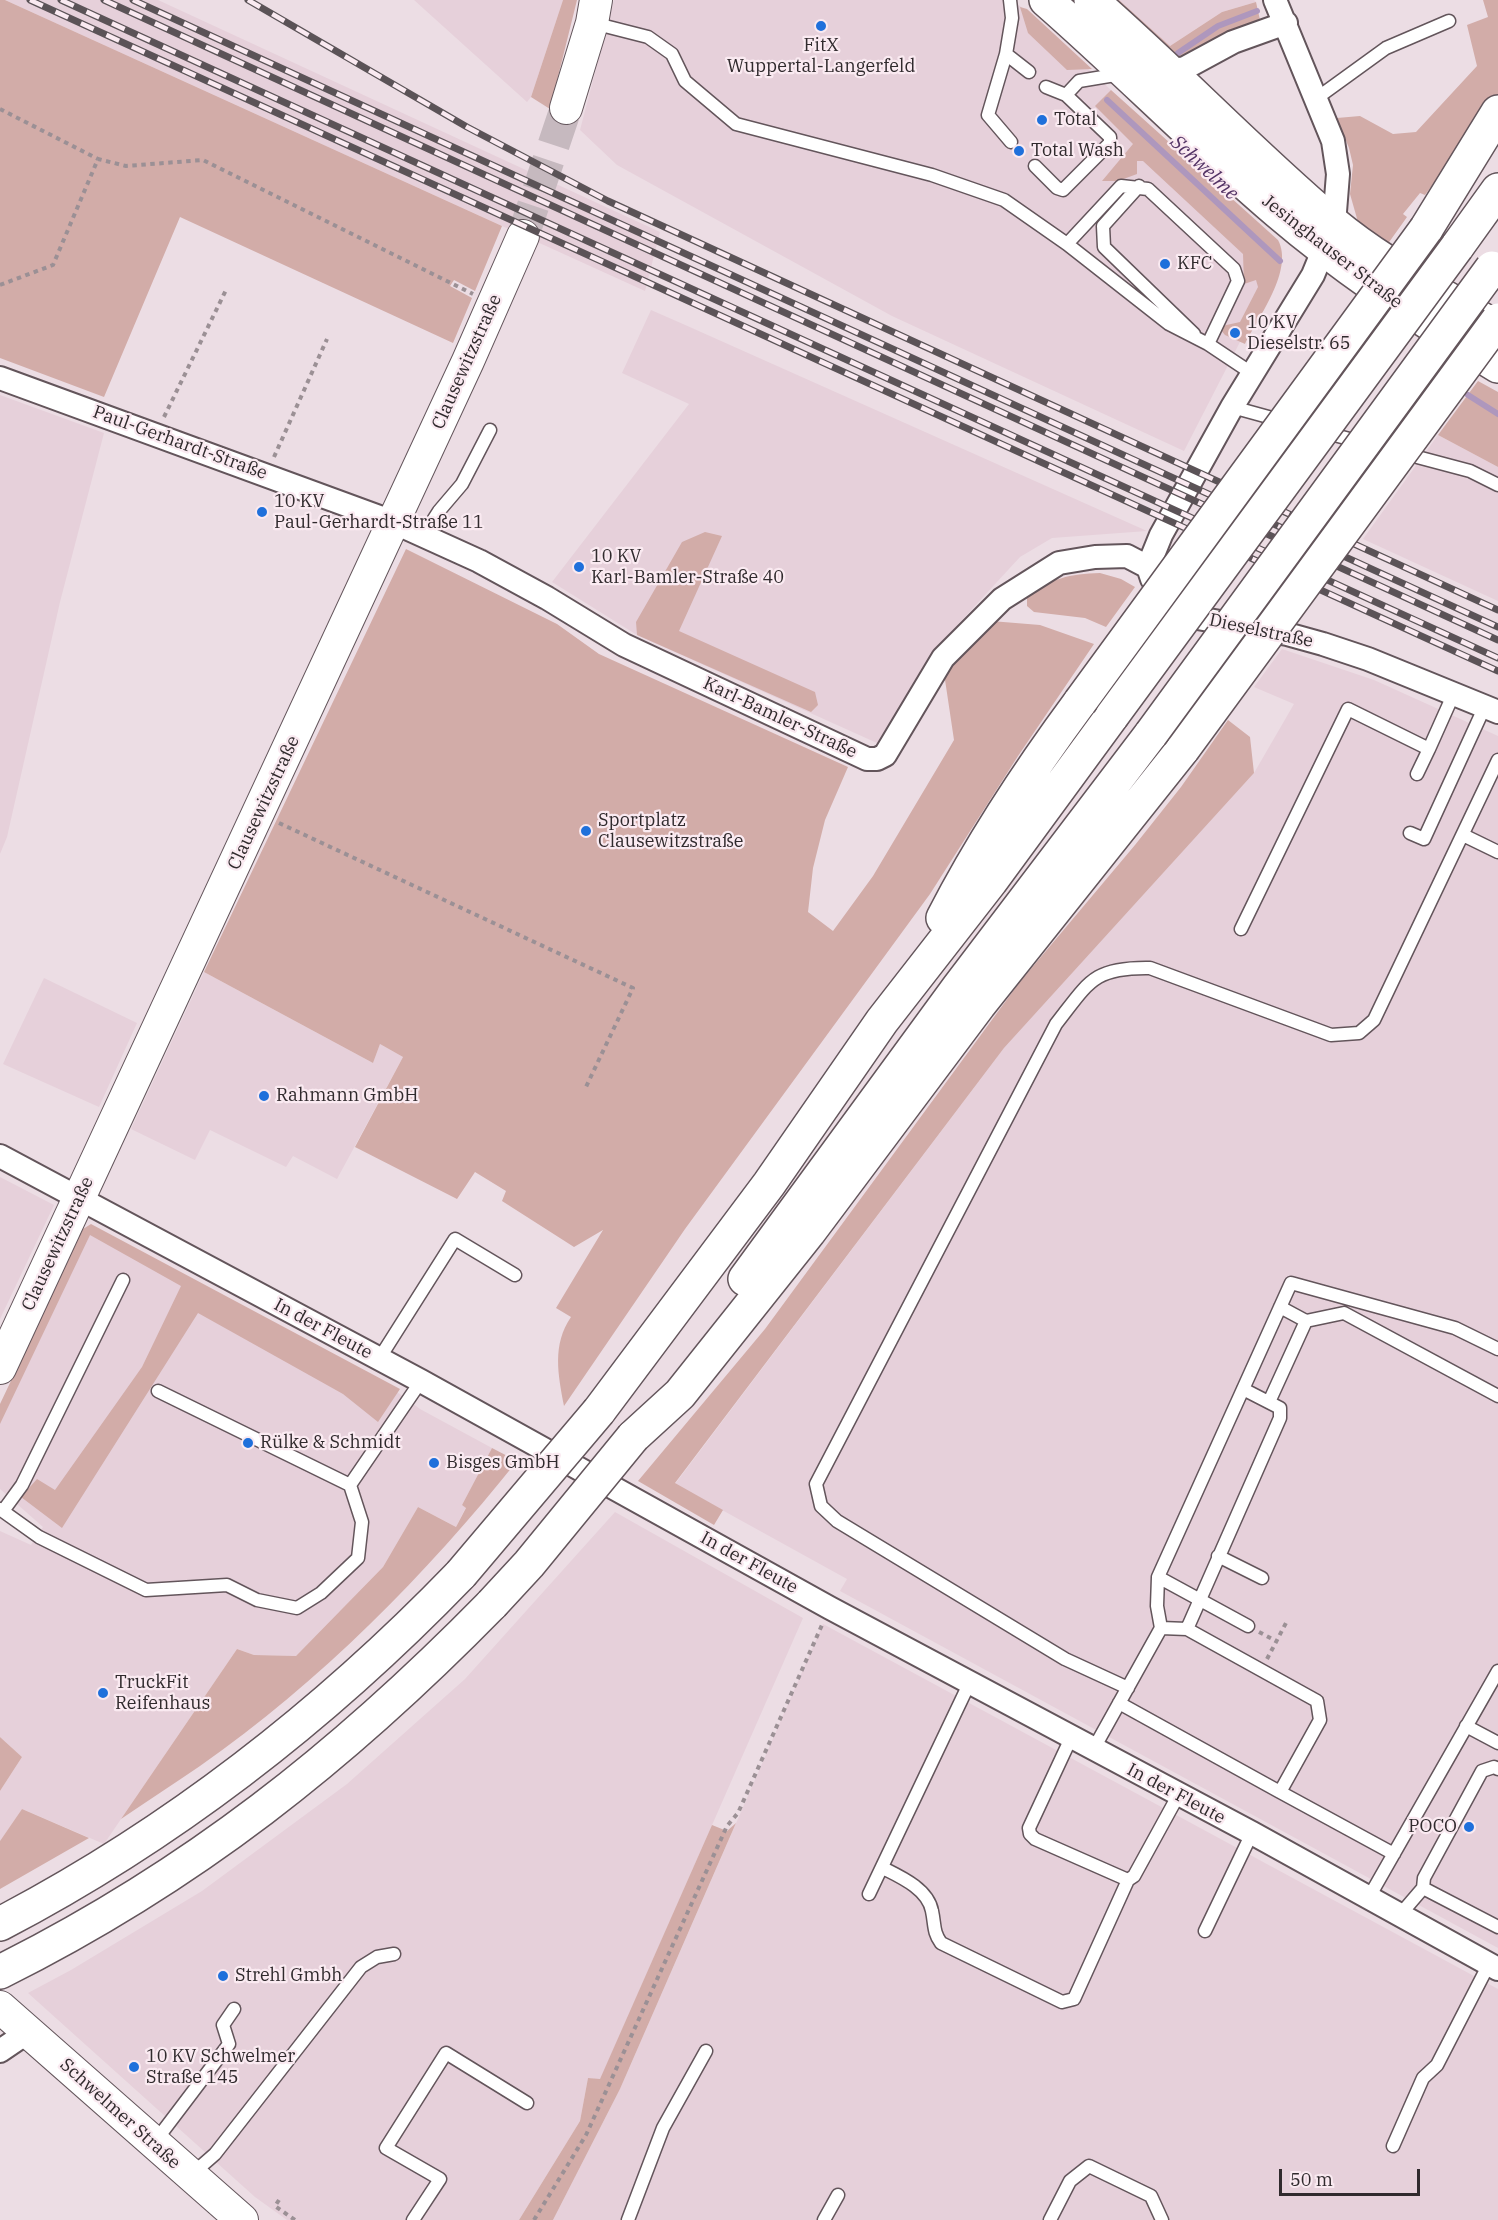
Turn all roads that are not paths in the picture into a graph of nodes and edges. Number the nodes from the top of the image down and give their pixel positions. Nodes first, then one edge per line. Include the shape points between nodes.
1 (1010, 0) edge
2 (1046, 0) edge
3 (1091, 0) edge
4 (1275, 0) edge
5 (594, 11) edge
6 (1449, 21) dead end
7 (1286, 23) junction
8 (1006, 54) junction
9 (1166, 71) junction
10 (1029, 72) dead end
11 (1125, 74) junction
12 (1046, 87) dead end
13 (1066, 95) junction
14 (1317, 98) junction
15 (566, 108) tunnel mouth
16 (1498, 112) edge
17 (1011, 142) dead end
18 (1035, 166) dead end
19 (1139, 186) junction
20 (1498, 190) edge
21 (523, 236) tunnel mouth
22 (1329, 236) junction
23 (1067, 244) junction
24 (1495, 263) edge
25 (1494, 322) edge
26 (1204, 342) junction
27 (1498, 366) edge
28 (1253, 374) junction
29 (0, 378) edge
30 (1232, 407) junction
31 (490, 430) dead end
32 (1498, 485) edge
33 (393, 522) junction
34 (423, 536) junction
35 (1148, 567) junction
36 (1454, 693) junction
37 (1492, 709) edge
38 (1429, 749) junction
39 (1498, 760) edge
40 (1417, 774) dead end
41 (1410, 833) dead end
42 (1463, 835) junction
43 (1498, 852) edge
44 (1241, 929) dead end
45 (906, 989) junction
46 (0, 1156) edge
47 (80, 1198) junction
48 (515, 1275) dead end
49 (123, 1280) dead end
50 (1351, 1299) junction
51 (1280, 1307) junction
52 (1344, 1313) junction
53 (1305, 1321) junction
54 (1498, 1349) edge
55 (379, 1359) junction
56 (0, 1368) edge
57 (421, 1382) junction
58 (1243, 1389) junction
59 (158, 1391) dead end
60 (1498, 1396) edge
61 (1269, 1402) junction
62 (633, 1437) junction
63 (350, 1485) junction
64 (1, 1510) edge
65 (1218, 1556) junction
66 (1158, 1577) junction
67 (1262, 1578) dead end
68 (1198, 1599) junction
69 (1248, 1626) dead end
70 (1161, 1628) junction
71 (1187, 1629) junction
72 (1498, 1671) edge
73 (969, 1684) junction
74 (1128, 1688) junction
75 (1119, 1703) junction
76 (1466, 1726) junction
77 (1071, 1738) junction
78 (1498, 1743) edge
79 (1093, 1750) junction
80 (1498, 1769) edge
81 (1280, 1792) junction
82 (1179, 1794) junction
83 (1252, 1833) junction
84 (1394, 1854) junction
85 (883, 1868) junction
86 (1128, 1880) junction
87 (1423, 1888) junction
88 (869, 1894) dead end
89 (1368, 1899) junction
90 (1399, 1916) junction
91 (0, 1924) edge
92 (1498, 1927) edge
93 (1205, 1931) dead end
94 (394, 1954) dead end
95 (1494, 1967) edge
96 (0, 1972) edge
97 (0, 2007) edge
98 (234, 2009) dead end
99 (28, 2032) junction
100 (0, 2051) edge
101 (706, 2051) dead end
102 (527, 2103) dead end
103 (154, 2144) junction
104 (1393, 2146) dead end
105 (190, 2176) junction
106 (838, 2195) dead end
107 (242, 2220) edge
108 (413, 2220) edge
109 (628, 2220) edge
110 (824, 2220) edge
111 (1050, 2220) edge
112 (1162, 2220) edge

1 - 8 lane via 1012,18
2 - 11 main road, Jesinghauser Straße
3 - 9 main road, Jesinghauser Straße
4 - 7 street
5 - 15 street
5 - 23 lane via 648,37 672,54 685,81 736,124 932,176 1004,200
6 - 14 lane via 1386,48
7 - 9 street via 1233,42 1185,68
7 - 14 street
8 - 10 lane
8 - 17 lane via 988,115
9 - 22 main road, Jesinghauser Straße
11 - 13 lane via 1079,81
11 - 22 main road, Jesinghauser Straße via 1279,213
12 - 13 lane
13 - 18 lane via 1110,137 1110,143 1063,190
14 - 22 street via 1333,141 1338,174
16 - 45 main road, bridge via 1426,229 1025,779 970,865
19 - 23 lane via 1121,186
19 - 26 lane via 1148,189 1234,269 1238,280
19 - 26 lane via 1103,225 1104,247
20 - 45 main road, bridge via 991,881
21 - 33 street, Clausewitzstraße
22 - 25 main road, Jesinghauser Straße
22 - 27 main road, Jesinghauser Straße via 1400,304
22 - 28 street via 1313,275
23 - 26 lane via 1169,324
24 - 62 main road, bridge via 1151,734 958,988
25 - 62 main road, bridge via 1183,749 979,1005 809,1232 687,1385
26 - 28 lane
28 - 30 street
29 - 33 street, Paul-Gerhardt-Straße
30 - 32 lane via 1470,471
30 - 35 street via 1161,535
31 - 34 lane via 462,484
33 - 34 street, Karl-Bamler-Straße
33 - 47 street, Clausewitzstraße
34 - 35 street, Karl-Bamler-Straße via 489,566 624,645 867,759 885,755 943,658 1002,599 1059,563 1126,556
35 - 36 street, Dieselstraße via 1161,593 1192,617 1323,644
36 - 37 street, Dieselstraße
36 - 38 lane
37 - 41 lane via 1424,839
38 - 40 lane
38 - 44 lane via 1348,710
39 - 42 lane
42 - 43 lane
42 - 74 lane via 1374,1020 1359,1033 1331,1035 1150,968 1122,967 1091,980 1056,1024 816,1484 821,1506 837,1521 1065,1659
45 - 91 main road, bridge via 769,1184 599,1411 461,1574 390,1646 263,1756 167,1825 82,1879
46 - 47 street, In der Fleute
47 - 55 street, In der Fleute
47 - 56 street, Clausewitzstraße
48 - 55 lane via 455,1239
49 - 64 lane via 22,1485
50 - 51 lane via 1291,1283
50 - 52 lane
50 - 54 lane via 1455,1329
51 - 53 lane
51 - 58 lane
52 - 53 lane
52 - 60 lane
53 - 61 lane
55 - 57 street, In der Fleute
57 - 63 lane
57 - 73 street, In der Fleute
58 - 61 lane
58 - 66 lane
59 - 63 lane
61 - 65 lane via 1280,1408 1280,1418
62 - 96 main road, bridge via 492,1604 409,1687 331,1756 165,1878
63 - 64 lane via 362,1522 358,1558 321,1593 297,1608 257,1600 227,1585 146,1590 39,1537
65 - 67 lane
65 - 68 lane
66 - 68 lane
66 - 70 lane
68 - 69 lane
68 - 71 lane
70 - 71 lane
70 - 74 lane
71 - 81 lane via 1317,1701 1320,1720
72 - 76 lane
73 - 77 street, In der Fleute
73 - 85 lane
74 - 75 lane
75 - 79 lane
75 - 81 lane
76 - 78 lane
76 - 84 lane
77 - 79 street, In der Fleute
77 - 86 lane via 1029,1828 1030,1834
79 - 82 street, In der Fleute
80 - 87 lane via 1482,1771 1424,1878
81 - 84 lane
82 - 83 street, In der Fleute
82 - 86 lane via 1134,1876
83 - 89 street, In der Fleute
83 - 93 lane
84 - 89 lane
85 - 86 lane via 925,1894 932,1909 934,1933 941,1943 1062,2002 1074,1999
85 - 88 lane
87 - 90 lane
87 - 92 lane
89 - 90 street, In der Fleute
90 - 95 street, In der Fleute
94 - 105 lane via 378,1957 362,1967 215,2154
95 - 104 lane via 1437,2065 1423,2078
97 - 99 street, Schwelmer Straße
98 - 103 lane via 223,2025 229,2044
99 - 100 street
99 - 103 street, Schwelmer Straße
101 - 109 lane via 663,2128
102 - 108 lane via 446,2053 386,2148 440,2179
103 - 105 street, Schwelmer Straße
105 - 107 street, Schwelmer Straße
106 - 110 lane
111 - 112 lane via 1070,2181 1089,2166 1151,2196

